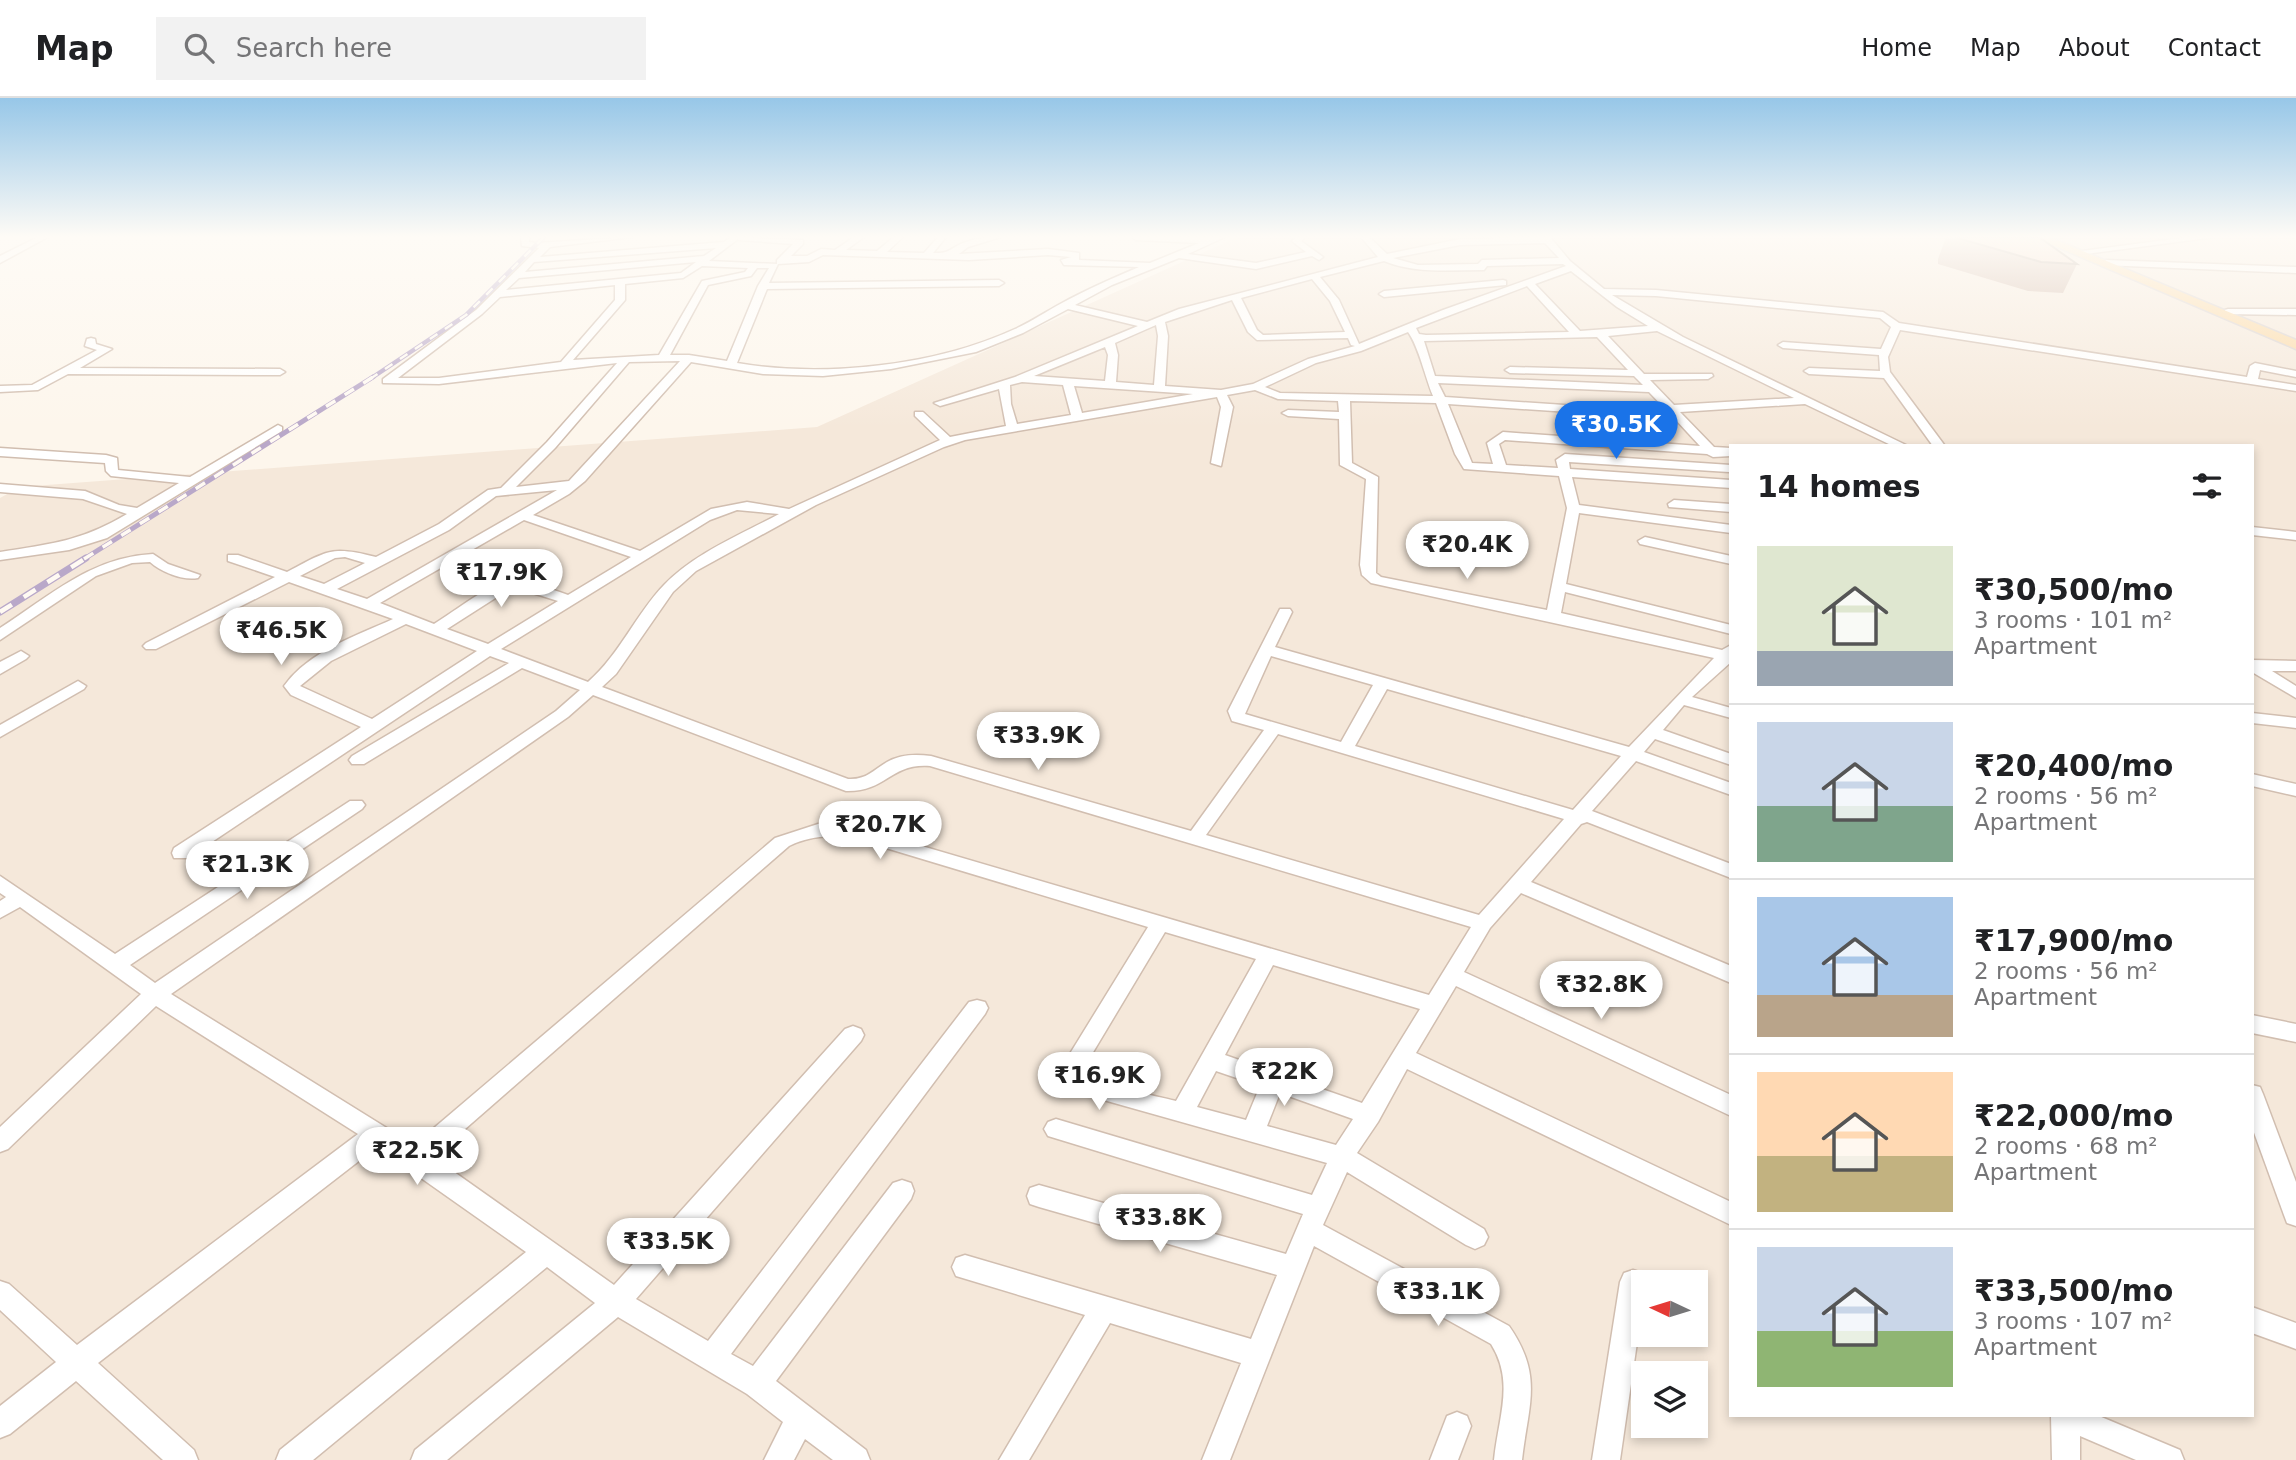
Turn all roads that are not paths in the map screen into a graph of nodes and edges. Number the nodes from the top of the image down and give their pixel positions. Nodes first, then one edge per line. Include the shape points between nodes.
1 (491, 301) edge
2 (620, 301) edge
3 (695, 301) edge
4 (757, 301) edge
5 (1074, 301) edge
6 (1221, 301) edge
7 (1237, 301) edge
8 (1334, 301) edge
9 (1476, 301) edge
10 (1545, 301) edge
11 (1617, 301) edge
12 (1737, 301) edge
13 (2199, 301) edge
14 (2201, 301) edge
15 (1065, 305) junction
16 (2228, 312) junction
17 (2296, 312) edge
18 (1160, 320) junction
19 (1146, 325) junction
20 (1896, 326) junction
21 (1660, 328) junction
22 (1414, 332) junction
23 (1577, 334) junction
24 (1600, 334) junction
25 (91, 341) dead end
26 (1109, 341) junction
27 (1354, 342) junction
28 (2296, 342) edge
29 (1783, 345) dead end
30 (1885, 352) junction
31 (627, 358) junction
32 (663, 358) junction
33 (689, 358) junction
34 (565, 363) junction
35 (731, 364) junction
36 (1510, 370) dead end
37 (68, 371) junction
38 (1809, 371) dead end
39 (280, 372) dead end
40 (2296, 374) edge
41 (1640, 375) junction
42 (1887, 375) junction
43 (1708, 376) dead end
44 (1019, 379) junction
45 (1432, 379) junction
46 (1068, 382) junction
47 (2252, 382) junction
48 (1004, 384) junction
49 (1110, 384) junction
50 (1256, 387) junction
51 (1158, 388) junction
52 (2296, 388) edge
53 (0, 389) edge
54 (1653, 389) junction
55 (1221, 393) junction
56 (1343, 398) junction
57 (1090, 399) junction
58 (1443, 400) junction
59 (1807, 400) junction
60 (940, 403) dead end
61 (1675, 412) junction
62 (1288, 413) dead end
63 (919, 414) dead end
64 (1345, 416) junction
65 (1077, 417) junction
66 (278, 429) dead end
67 (1012, 429) junction
68 (947, 441) junction
69 (1898, 444) edge
70 (1938, 444) edge
71 (0, 452) edge
72 (1712, 452) junction
73 (1729, 452) edge
74 (1217, 463) dead end
75 (1729, 468) edge
76 (1501, 469) junction
77 (1729, 469) edge
78 (1566, 472) junction
79 (1667, 480) junction
80 (193, 481) junction
81 (1729, 484) edge
82 (573, 485) junction
83 (0, 488) edge
84 (506, 490) junction
85 (1674, 504) junction
86 (1573, 508) junction
87 (1729, 508) edge
88 (140, 513) junction
89 (790, 513) junction
90 (522, 515) junction
91 (1680, 522) junction
92 (1729, 529) edge
93 (2254, 531) edge
94 (2296, 536) edge
95 (1645, 541) dead end
96 (0, 556) edge
97 (642, 556) junction
98 (233, 558) dead end
99 (1729, 560) edge
100 (378, 562) junction
101 (193, 575) dead end
102 (289, 576) junction
103 (1558, 586) junction
104 (327, 589) junction
105 (569, 600) junction
106 (368, 604) junction
107 (1285, 612) dead end
108 (1553, 616) junction
109 (404, 619) junction
110 (1729, 629) edge
111 (435, 630) junction
112 (0, 635) edge
113 (151, 646) dead end
114 (490, 649) junction
115 (1267, 650) junction
116 (1729, 654) edge
117 (22, 656) dead end
118 (521, 662) junction
119 (2254, 665) edge
120 (2254, 666) edge
121 (2296, 666) edge
122 (0, 669) edge
123 (1382, 683) junction
124 (78, 686) dead end
125 (592, 690) junction
126 (2296, 693) edge
127 (1681, 699) junction
128 (1729, 712) edge
129 (2254, 718) edge
130 (2296, 723) edge
131 (373, 726) junction
132 (1273, 729) junction
133 (0, 732) edge
134 (1653, 732) junction
135 (1345, 749) junction
136 (1633, 754) junction
137 (1729, 759) edge
138 (358, 760) dead end
139 (2254, 780) edge
140 (1729, 788) edge
141 (2296, 790) edge
142 (356, 805) dead end
143 (1581, 816) junction
144 (1195, 838) junction
145 (181, 853) dead end
146 (1729, 870) edge
147 (0, 883) edge
148 (1518, 884) junction
149 (10, 904) edge
150 (1483, 923) junction
151 (1159, 925) junction
152 (1269, 954) junction
153 (116, 964) junction
154 (1729, 974) edge
155 (1452, 975) junction
156 (157, 992) junction
157 (1435, 1005) junction
158 (977, 1008) dead end
159 (2254, 1024) edge
160 (2296, 1033) edge
161 (853, 1035) dead end
162 (1403, 1057) junction
163 (1212, 1060) junction
164 (1273, 1081) junction
165 (2254, 1099) edge
166 (1729, 1105) edge
167 (1182, 1112) junction
168 (1370, 1115) junction
169 (1056, 1129) dead end
170 (1253, 1131) junction
171 (376, 1134) junction
172 (0, 1142) edge
173 (1342, 1157) junction
174 (415, 1158) junction
175 (2290, 1182) edge
176 (902, 1191) dead end
177 (1038, 1196) dead end
178 (1729, 1213) edge
179 (2296, 1215) edge
180 (1314, 1219) junction
181 (1475, 1237) dead end
182 (547, 1252) junction
183 (965, 1267) dead end
184 (1293, 1268) junction
185 (0, 1293) edge
186 (1631, 1295) edge
187 (616, 1302) junction
188 (1104, 1308) junction
189 (2254, 1321) edge
190 (2296, 1336) edge
191 (1259, 1354) junction
192 (713, 1356) junction
193 (77, 1363) junction
194 (757, 1384) junction
195 (2066, 1417) edge
196 (2068, 1417) edge
197 (801, 1418) junction
198 (0, 1424) edge
199 (1457, 1426) dead end
200 (184, 1460) edge
201 (290, 1460) edge
202 (425, 1460) edge
203 (778, 1460) edge
204 (856, 1460) edge
205 (1013, 1460) edge
206 (1216, 1460) edge
207 (1444, 1460) edge
208 (1508, 1460) edge
209 (1606, 1460) edge
210 (2066, 1460) edge
211 (2169, 1460) edge

1 - 34 street via 387,380 439,381
2 - 34 street
3 - 32 street
4 - 35 street
5 - 15 street
6 - 18 street
7 - 27 street via 1253,332 1261,338
8 - 27 street
9 - 22 street
10 - 23 street
11 - 21 street
12 - 20 street via 1871,313 1883,315
13 - 28 main road
14 - 16 main road
15 - 19 street
15 - 35 street via 993,343 932,359 823,373 763,371
16 - 17 street
16 - 28 main road
18 - 19 street
18 - 51 street via 1162,376
19 - 26 street
20 - 30 street
20 - 47 street
21 - 24 street
21 - 59 street
22 - 23 street
22 - 27 street
22 - 45 street
23 - 24 street
24 - 41 street
25 - 37 street via 90,346 107,349
26 - 44 street
26 - 49 street via 1113,355
27 - 50 street
29 - 30 street
30 - 42 street
31 - 32 street
31 - 34 street
31 - 84 street
32 - 33 street
33 - 35 street
33 - 82 street
36 - 41 street
37 - 39 street
37 - 53 street via 34,388
38 - 42 street
40 - 47 street via 2255,366
41 - 43 street
41 - 54 street
42 - 70 street
44 - 46 street
44 - 48 street
45 - 54 street
45 - 58 street
46 - 57 street
46 - 65 street
47 - 52 street
48 - 60 street
48 - 67 street
49 - 51 street
49 - 57 street
50 - 55 street
50 - 56 street via 1278,396
51 - 55 street
54 - 61 street
55 - 57 street
55 - 74 street via 1227,407
56 - 58 street
56 - 64 street
57 - 65 street
58 - 61 street
58 - 76 street via 1465,464
59 - 61 street
59 - 69 street
61 - 72 street
62 - 64 street
63 - 68 street
64 - 108 street via 1346,465 1372,477 1369,575 1390,584
65 - 67 street
66 - 80 street
67 - 68 street
68 - 89 street
71 - 80 street via 106,459 113,461 115,473
72 - 73 street
72 - 75 street
72 - 76 street via 1503,436 1493,443
76 - 78 street
77 - 78 street via 1569,457 1562,460
78 - 79 street
78 - 86 street
79 - 81 street
79 - 85 street
80 - 88 street
82 - 84 street
82 - 90 street
83 - 88 street via 85,495
84 - 100 street via 483,497 444,527
85 - 87 street
85 - 91 street
86 - 91 street
86 - 103 street
88 - 96 street via 85,542
89 - 97 street via 745,504 725,506
89 - 125 street via 679,577
90 - 97 street
90 - 106 street
91 - 92 street
93 - 94 street
95 - 99 street
97 - 105 street
98 - 102 street
100 - 102 street via 338,553
100 - 104 street
101 - 112 street via 163,567 153,558 120,561 88,575
102 - 104 street
102 - 113 street
103 - 108 street
103 - 110 street
104 - 106 street
105 - 111 street via 512,584
105 - 114 street
106 - 109 street
107 - 115 street
108 - 116 street
109 - 111 street
109 - 131 street via 315,666 296,678 292,687
111 - 114 street
114 - 118 street
114 - 131 street
115 - 123 street
115 - 132 street via 1236,711 1245,720
116 - 127 street
117 - 122 street
118 - 125 street
118 - 138 street
119 - 121 street
120 - 126 street
123 - 135 street
123 - 136 street
124 - 133 street
125 - 144 street via 846,785 861,787 894,763 919,759
125 - 156 street
127 - 128 street
127 - 134 street
129 - 130 street
131 - 145 street
132 - 135 street
132 - 144 street
134 - 136 street
134 - 137 street
135 - 143 street
136 - 140 street
136 - 143 street
139 - 141 street
142 - 153 street
143 - 146 street
143 - 148 street
144 - 150 street
147 - 149 street
148 - 150 street
148 - 154 street
149 - 153 street
150 - 155 street
151 - 152 street
151 - 167 street via 1076,1068 1081,1080 1100,1090
151 - 174 street via 857,833 805,830 782,842
152 - 157 street
152 - 163 street
153 - 156 street
155 - 157 street
155 - 166 street
156 - 171 street via 178,1010
156 - 172 street
157 - 162 street
158 - 192 street
159 - 160 street
161 - 187 street
162 - 168 street
162 - 178 street
163 - 164 street
163 - 167 street
164 - 168 street
164 - 170 street
165 - 175 street
167 - 170 street
168 - 173 street
169 - 180 street
170 - 173 street
171 - 174 street
171 - 193 street
173 - 180 street
173 - 181 street
174 - 182 street
175 - 179 street
176 - 194 street
177 - 184 street
180 - 184 street
180 - 208 street via 1500,1335 1514,1353 1520,1379
182 - 187 street
182 - 201 street
183 - 188 street
184 - 191 street
185 - 193 street
186 - 209 street
187 - 192 street
187 - 202 street
188 - 191 street
188 - 205 street
189 - 190 street
191 - 206 street
192 - 194 street
193 - 198 street
193 - 200 street
194 - 197 street
195 - 210 street
196 - 211 street
197 - 203 street
197 - 204 street
199 - 207 street

